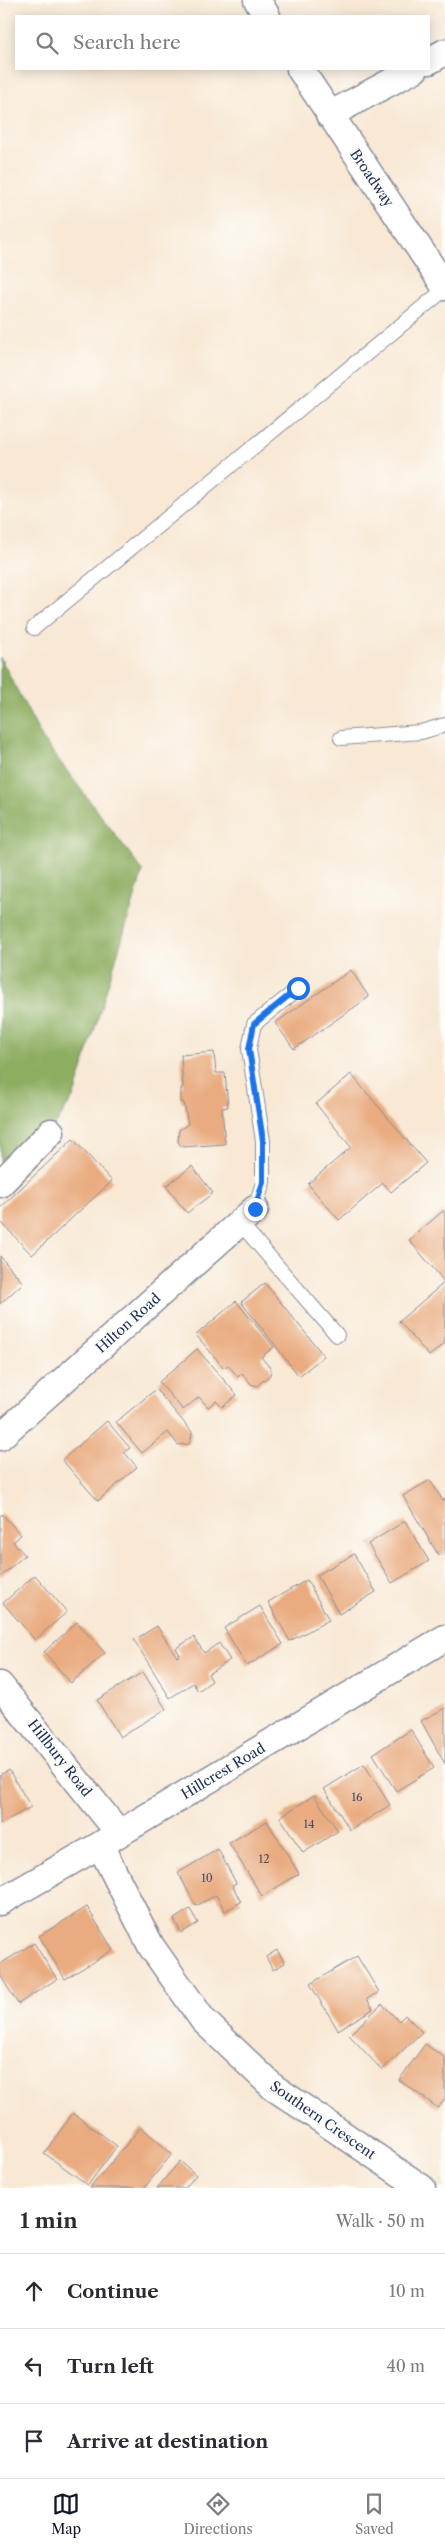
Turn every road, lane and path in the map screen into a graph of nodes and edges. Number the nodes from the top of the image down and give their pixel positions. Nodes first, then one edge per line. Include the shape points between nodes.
1 (257, 0) edge
2 (266, 15) edge
3 (445, 52) edge
4 (430, 60) edge
5 (301, 70) edge
6 (413, 70) edge
7 (329, 116) junction
8 (445, 288) edge
9 (34, 628) dead end
10 (445, 724) edge
11 (340, 738) dead end
12 (298, 988) dead end
13 (51, 1132) dead end
14 (0, 1184) edge
15 (247, 1216) junction
16 (337, 1335) dead end
17 (0, 1437) edge
18 (445, 1638) edge
19 (0, 1685) edge
20 (110, 1839) junction
21 (0, 1902) edge
22 (422, 2188) edge

1 - 2 street
3 - 4 street
5 - 7 street, Broadway
6 - 7 street
7 - 8 street, Broadway
8 - 9 lane
10 - 11 lane via 421,732
12 - 15 lane via 254,1024 249,1049 263,1141 263,1182
13 - 14 street
15 - 16 lane
15 - 17 street, Hilton Road
18 - 20 street, Hillcrest Road
19 - 20 street, Hillbury Road
20 - 21 street, Hillcrest Road
20 - 22 street, Southern Crescent via 151,1946 203,2020 273,2087

